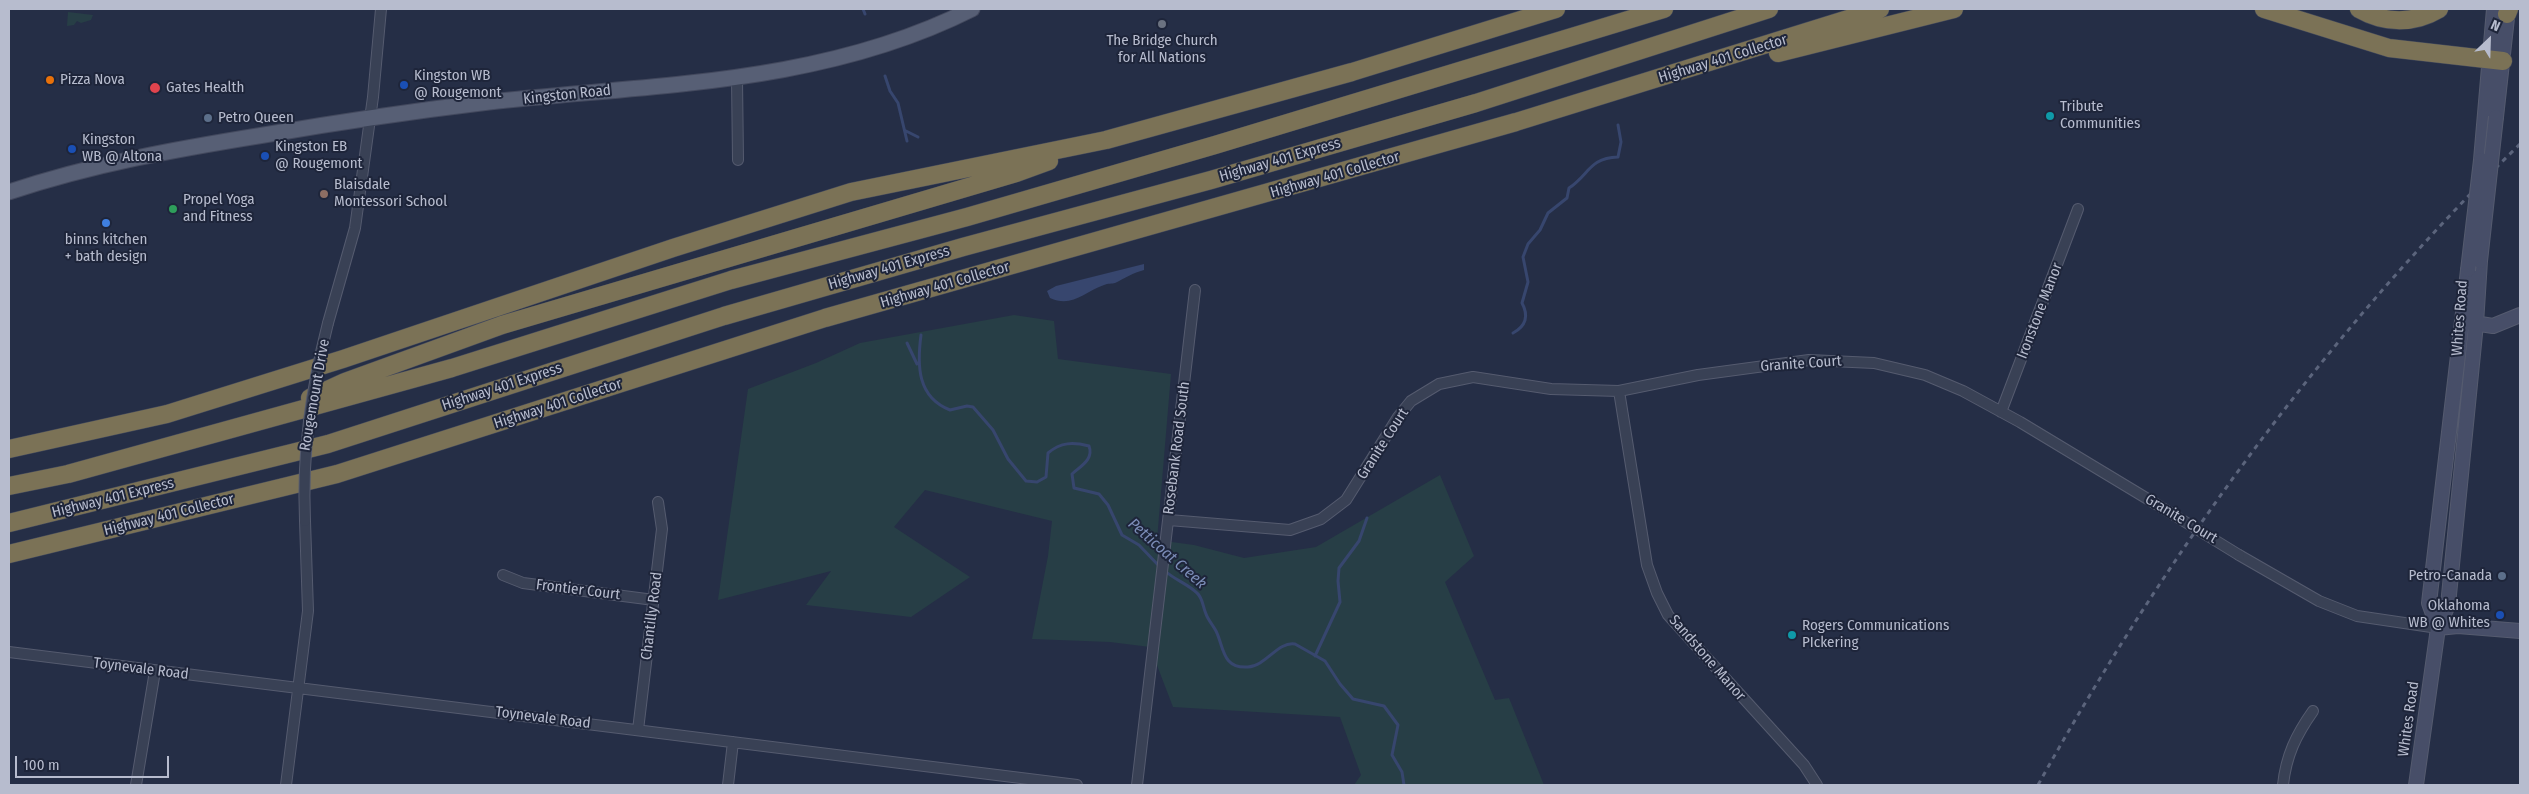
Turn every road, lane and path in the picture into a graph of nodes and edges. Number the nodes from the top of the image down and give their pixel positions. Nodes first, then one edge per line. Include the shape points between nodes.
1 (381, 9) edge
2 (972, 9) edge
3 (1556, 9) edge
4 (1664, 9) edge
5 (1769, 9) edge
6 (1880, 9) edge
7 (1954, 9) edge
8 (2264, 9) edge
9 (2360, 9) edge
10 (2439, 9) edge
11 (2504, 10) edge
12 (2497, 61) junction
13 (737, 79) junction
14 (1650, 82) junction
15 (369, 117) junction
16 (2491, 121) junction
17 (1106, 140) junction
18 (738, 160) dead end
19 (9, 192) edge
20 (2078, 209) dead end
21 (1195, 290) dead end
22 (2520, 315) edge
23 (2462, 321) junction
24 (2476, 324) junction
25 (1618, 390) junction
26 (2001, 412) junction
27 (268, 417) junction
28 (9, 449) edge
29 (9, 486) edge
30 (658, 502) dead end
31 (1169, 520) junction
32 (9, 524) edge
33 (9, 554) edge
34 (503, 575) dead end
35 (654, 600) junction
36 (2438, 628) junction
37 (2520, 631) edge
38 (9, 652) edge
39 (155, 671) junction
40 (298, 688) junction
41 (2313, 711) dead end
42 (638, 730) junction
43 (733, 742) junction
44 (1001, 780) edge
45 (136, 785) edge
46 (286, 785) edge
47 (728, 785) edge
48 (1078, 785) edge
49 (1137, 785) edge
50 (1817, 785) edge
51 (2283, 785) edge
52 (2416, 785) edge

1 - 15 street, Rougemount Drive
2 - 13 main road, Kingston Road via 892,42 834,59
3 - 17 highway via 1352,72
4 - 27 highway, Highway 401 Express via 1196,151 732,280 452,368
5 - 32 highway, Highway 401 Express via 1476,103 724,316 328,444
6 - 14 highway, Highway 401 Collector
7 - 14 highway
8 - 12 highway via 2389,48
9 - 10 highway via 2384,19 2405,21
11 - 12 main road, Whites Road
12 - 16 main road, Whites Road
13 - 15 main road, Kingston Road
13 - 18 street
14 - 33 highway, Highway 401 Collector via 825,318 336,474
15 - 19 main road, Kingston Road via 129,158
15 - 40 street, Rougemount Drive, bridge via 355,228 328,323 309,413 303,474 308,611
16 - 23 main road, Whites Road, bridge
16 - 24 main road, Whites Road, bridge
17 - 27 highway via 1016,173 502,325 346,382
17 - 28 highway via 851,192 167,414
20 - 26 street, Ironstone Manor
21 - 31 street, Rosebank Road South
22 - 24 main road via 2493,326
23 - 24 main road
23 - 36 main road, Whites Road via 2429,603
24 - 36 main road, Whites Road via 2448,605
25 - 26 street, Granite Court via 1713,372 1809,360 1845,360 1924,374
25 - 31 street, Granite Court via 1551,389 1472,377 1439,384 1411,401 1346,500 1321,519 1290,530
25 - 50 street, Sandstone Manor via 1647,565 1668,615 1804,765
26 - 36 street, Granite Court, bridge via 2319,601 2357,616
27 - 29 highway, Highway 401 Express via 68,474
30 - 35 street, Chantilly Road via 662,529
31 - 49 street, Rosebank Road South
34 - 35 street, Frontier Court via 523,583
35 - 42 street, Chantilly Road
36 - 37 main road via 2458,626
36 - 52 main road, Whites Road
38 - 39 street, Toynevale Road
39 - 40 street, Toynevale Road
39 - 45 street
40 - 42 street, Toynevale Road
40 - 46 street, Rougemount Drive
41 - 51 street via 2296,735
42 - 43 street, Toynevale Road
43 - 44 street, Toynevale Road
43 - 47 street
44 - 48 street, Toynevale Road

